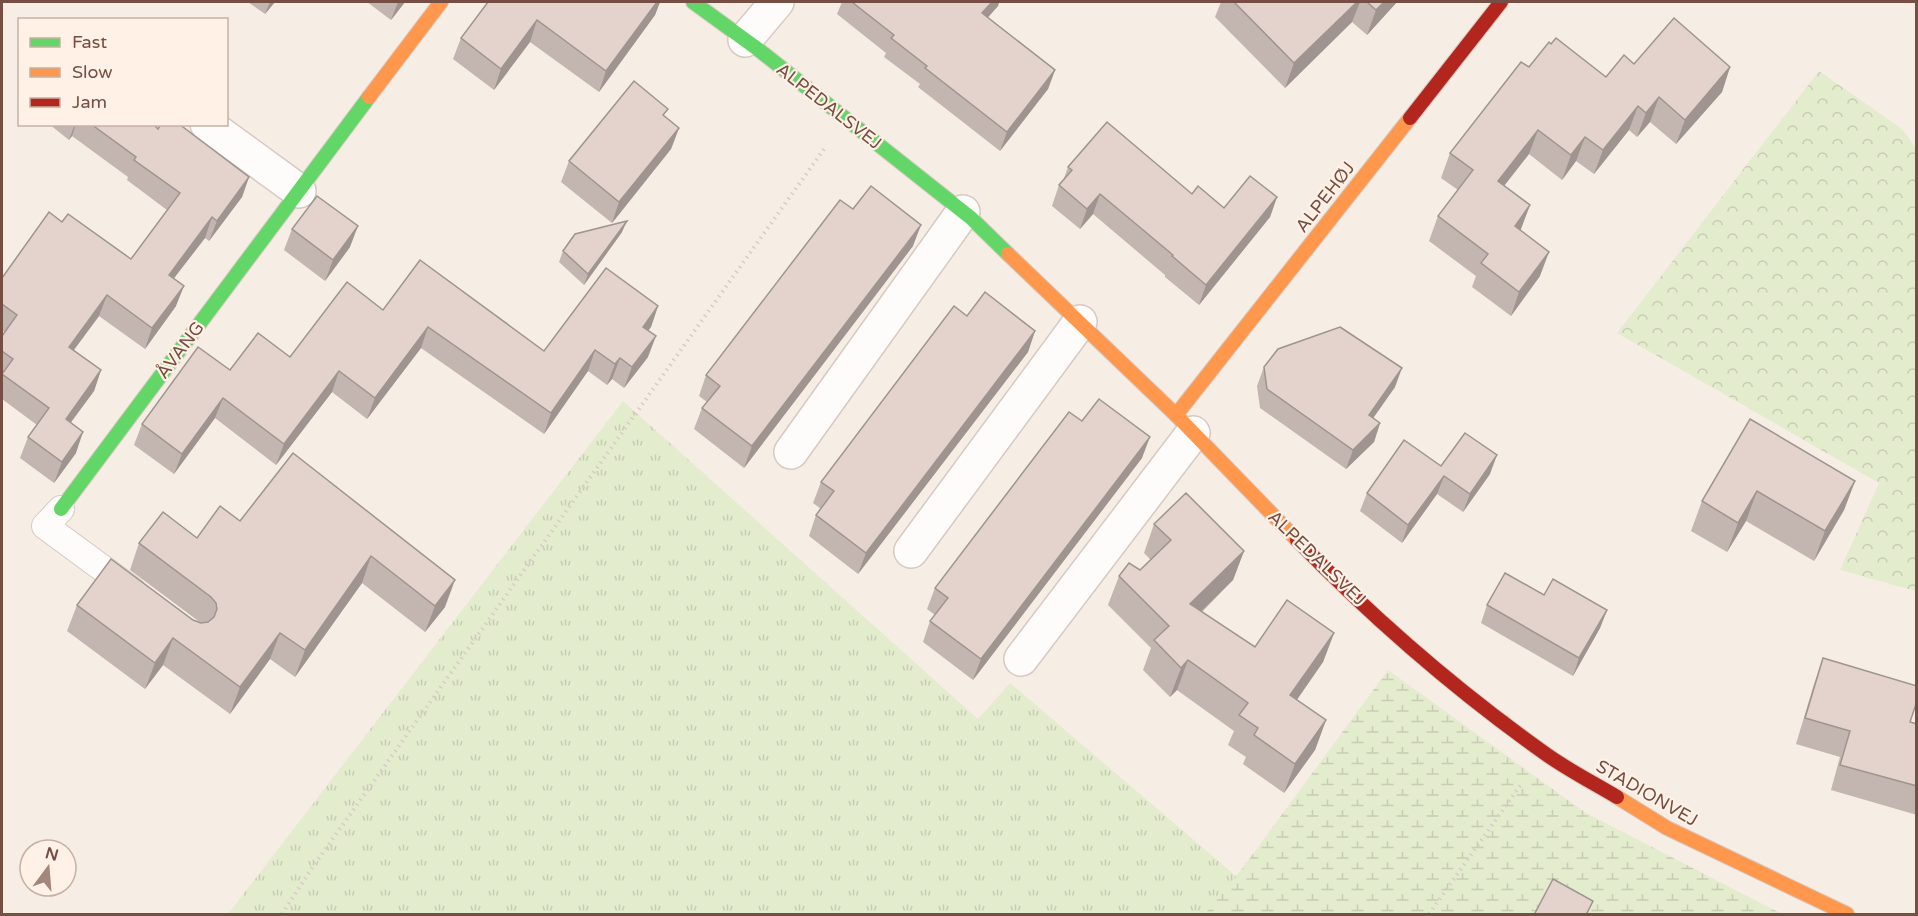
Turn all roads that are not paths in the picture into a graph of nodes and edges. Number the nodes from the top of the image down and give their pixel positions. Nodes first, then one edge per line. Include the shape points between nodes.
1 (441, 2) edge
2 (693, 2) edge
3 (777, 2) edge
4 (1502, 2) edge
5 (745, 40) junction
6 (210, 126) edge
7 (299, 191) junction
8 (963, 212) junction
9 (1080, 322) junction
10 (1185, 424) junction
11 (791, 452) dead end
12 (61, 509) joint
13 (911, 551) dead end
14 (146, 601) edge
15 (1021, 659) dead end
16 (1446, 678) joint
17 (1847, 915) edge

1 - 7 street, ÅVANG
2 - 5 street, ALPEDALSVEJ
3 - 5 street
4 - 10 street, ALPEHØJ
5 - 8 street, ALPEDALSVEJ
6 - 7 street
7 - 12 street, ÅVANG
8 - 9 street, ALPEDALSVEJ
8 - 11 street
9 - 10 street, ALPEDALSVEJ
9 - 13 street
10 - 15 street
10 - 16 street, ALPEDALSVEJ via 1323,567
12 - 14 lane via 45,526
16 - 17 street, STADIONVEJ via 1544,753 1667,828

